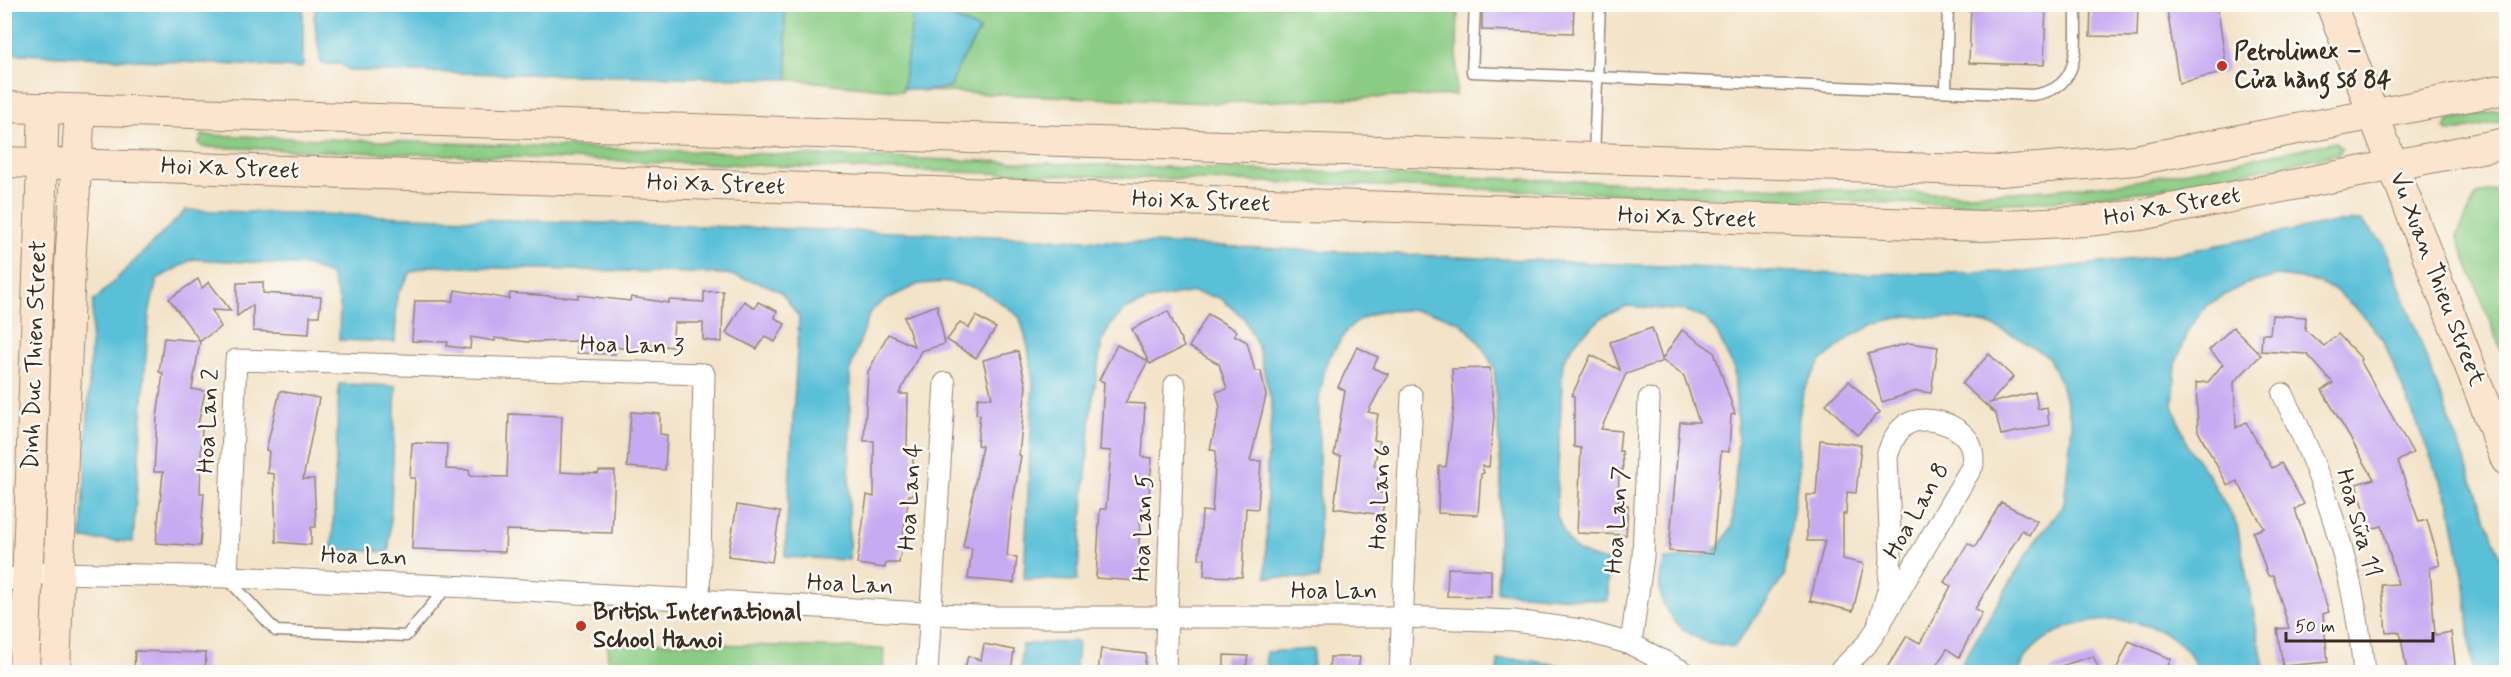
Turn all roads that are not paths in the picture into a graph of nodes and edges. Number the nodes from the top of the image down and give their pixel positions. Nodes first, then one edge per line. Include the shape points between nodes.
1 (1475, 4) edge
2 (1600, 4) edge
3 (1948, 4) edge
4 (2076, 4) edge
5 (2331, 4) edge
6 (1597, 76) junction
7 (2506, 89) edge
8 (1946, 91) junction
9 (4, 107) edge
10 (44, 108) junction
11 (80, 110) junction
12 (2373, 114) junction
13 (2506, 143) edge
14 (1594, 159) junction
15 (4, 162) edge
16 (41, 163) junction
17 (76, 164) junction
18 (2393, 165) junction
19 (367, 364) joint
20 (945, 383) dead end
21 (1175, 385) dead end
22 (2283, 394) dead end
23 (1412, 396) dead end
24 (1649, 399) dead end
25 (2506, 460) edge
26 (59, 573) junction
27 (17, 577) edge
28 (227, 577) junction
29 (447, 586) junction
30 (699, 601) junction
31 (928, 615) junction
32 (1166, 616) junction
33 (1401, 617) junction
34 (1877, 629) junction
35 (1631, 644) junction
36 (24, 672) edge
37 (55, 672) edge
38 (927, 672) edge
39 (1165, 672) edge
40 (1400, 672) edge
41 (1684, 672) edge
42 (1839, 672) edge
43 (2364, 672) edge

1 - 6 lane via 1472,72
2 - 6 lane
3 - 8 lane
4 - 8 lane via 2074,62 2059,86 2032,95
5 - 12 main road
6 - 8 lane
6 - 14 lane
7 - 12 main road
9 - 10 main road
10 - 11 main road
10 - 16 main road, Dinh Duc Thien Street
11 - 14 main road
11 - 17 main road, Dinh Duc Thien Street
12 - 14 main road via 2135,160 2045,169 1955,171
12 - 18 main road, Vu Xuan Thieu Street
13 - 18 main road, Hoi Xa Street
15 - 16 main road, Hoi Xa Street
16 - 17 main road, Hoi Xa Street
16 - 27 main road, Dinh Duc Thien Street
17 - 18 main road, Hoi Xa Street via 1971,226 2066,223 2140,214
17 - 26 main road, Dinh Duc Thien Street
18 - 25 main road, Vu Xuan Thieu Street
19 - 28 street, Hoa Lan 2 via 236,360
19 - 30 street, Hoa Lan 3 via 704,374
20 - 31 street, Hoa Lan 4
21 - 32 street, Hoa Lan 5
22 - 43 street, Hoa Sữa 11 via 2307,443 2331,510 2349,583
23 - 33 street, Hoa Lan 6
24 - 35 street, Hoa Lan 7 via 1643,557
26 - 27 street, Hoa Lan
26 - 28 street, Hoa Lan
26 - 37 main road, Dinh Duc Thien Street
27 - 36 main road, Dinh Duc Thien Street
28 - 29 street, Hoa Lan
28 - 29 lane via 276,631 406,636
29 - 30 street, Hoa Lan
30 - 31 street, Hoa Lan
31 - 32 street, Hoa Lan
31 - 38 street, Hoa Lan 4
32 - 33 street, Hoa Lan
32 - 39 street, Hoa Lan 5
33 - 35 street, Hoa Lan via 1514,621 1581,630
33 - 40 street, Hoa Lan 6
34 - 34 street, Hoa Lan 8 via 1889,587 1887,456 1892,442 1911,422 1923,420 1952,427 1969,442 1973,465
34 - 42 street, Hoa Lan 8
35 - 41 street, Hoa Lan

